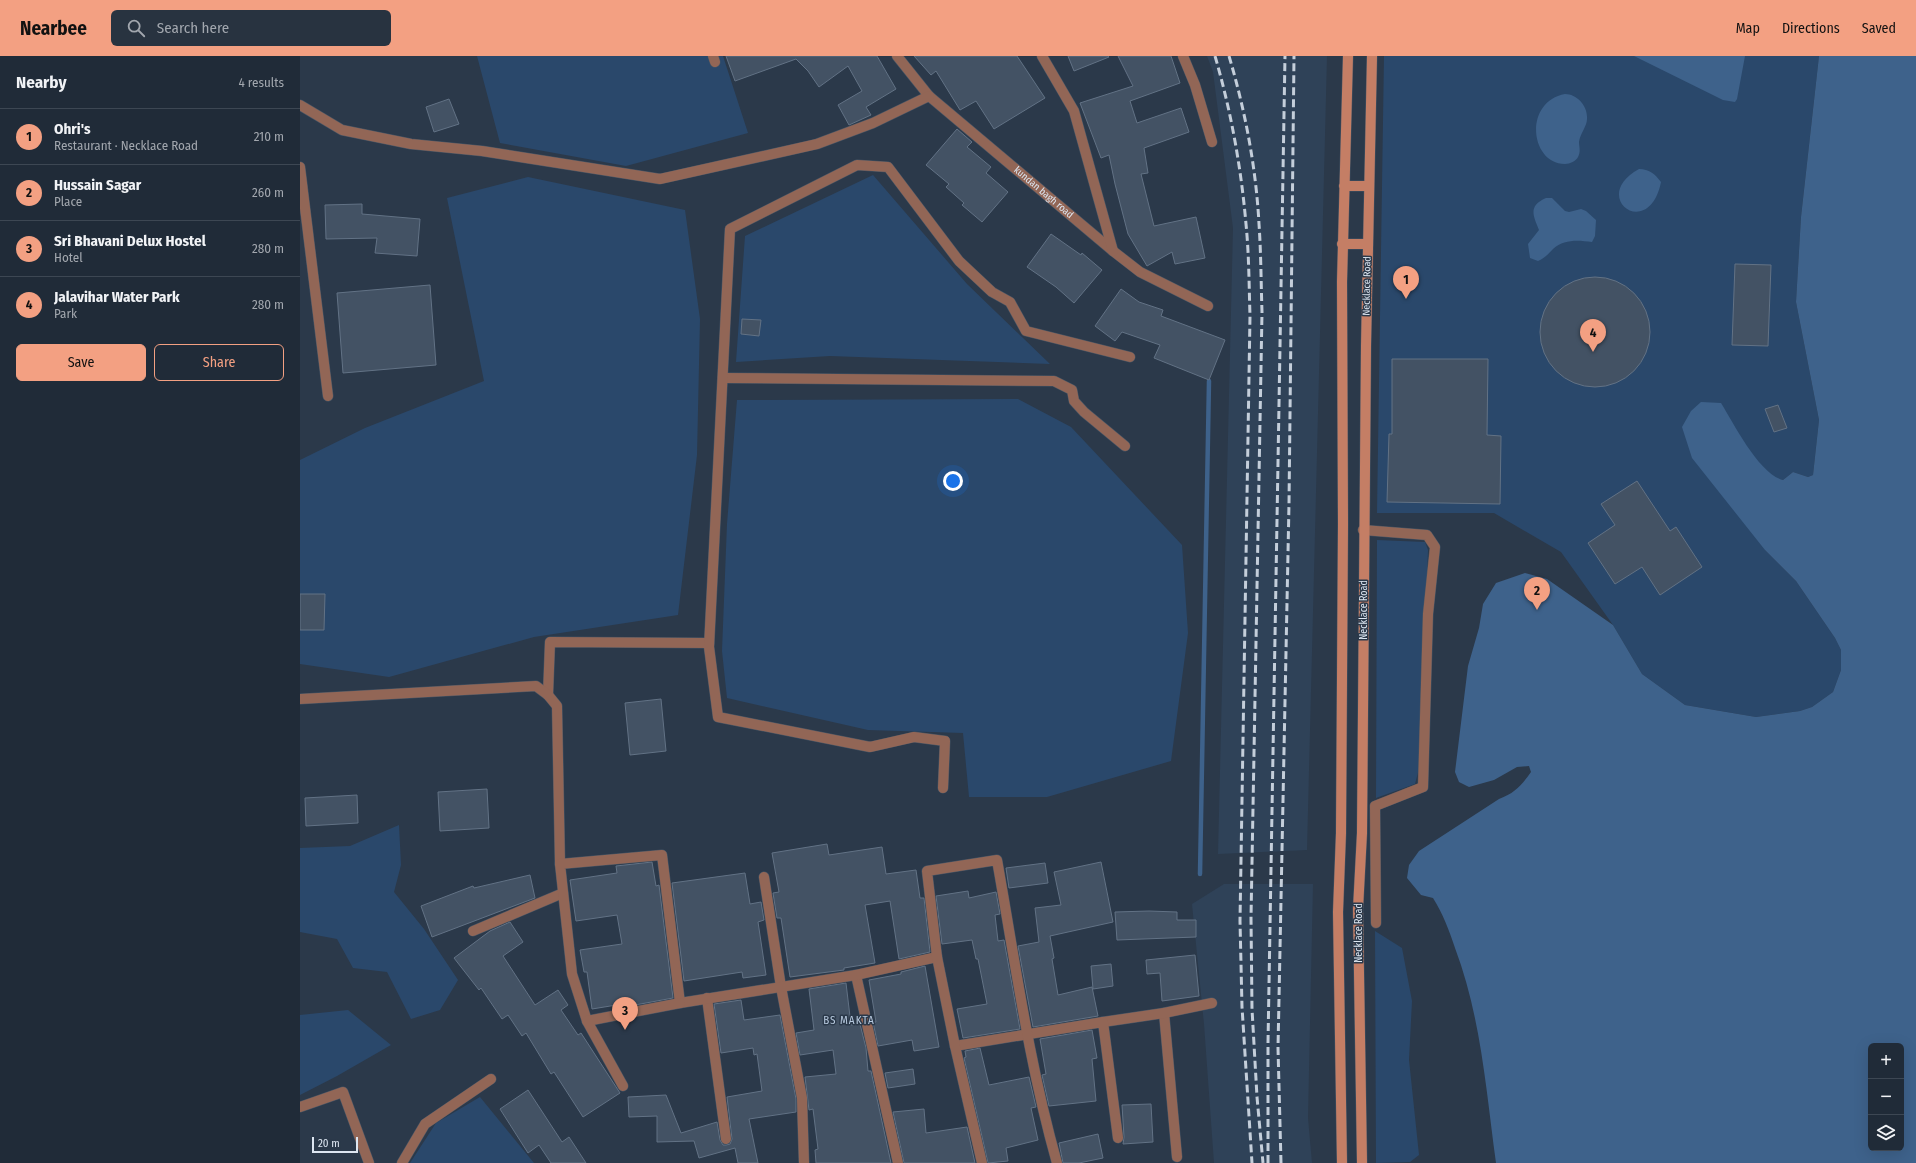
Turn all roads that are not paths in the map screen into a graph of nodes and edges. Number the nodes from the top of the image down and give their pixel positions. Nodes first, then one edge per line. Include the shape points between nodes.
1 (897, 56) edge
2 (1042, 56) edge
3 (1184, 56) edge
4 (1348, 56) edge
5 (1372, 56) edge
6 (929, 96) junction
7 (300, 105) edge
8 (1212, 142) dead end
9 (300, 167) edge
10 (1344, 186) junction
11 (1368, 186) junction
12 (1342, 244) junction
13 (1367, 244) junction
14 (1113, 251) junction
15 (1208, 306) dead end
16 (1130, 357) dead end
17 (723, 378) junction
18 (328, 396) dead end
19 (1125, 446) dead end
20 (1364, 530) junction
21 (709, 643) junction
22 (548, 695) junction
23 (300, 699) edge
24 (943, 788) dead end
25 (560, 864) junction
26 (764, 877) dead end
27 (563, 893) junction
28 (1376, 923) dead end
29 (473, 931) dead end
30 (937, 957) junction
31 (856, 975) junction
32 (781, 986) junction
33 (707, 998) junction
34 (680, 1003) junction
35 (1212, 1003) dead end
36 (1164, 1013) junction
37 (587, 1021) junction
38 (1103, 1022) junction
39 (1028, 1035) junction
40 (955, 1046) junction
41 (491, 1079) dead end
42 (623, 1086) dead end
43 (300, 1107) edge
44 (1118, 1138) dead end
45 (726, 1139) dead end
46 (1177, 1157) dead end
47 (369, 1163) edge
48 (402, 1163) edge
49 (804, 1163) edge
50 (898, 1163) edge
51 (982, 1163) edge
52 (1057, 1163) edge
53 (1342, 1163) edge
54 (1362, 1163) edge

1 - 6 street, kundan bagh road
2 - 14 street via 1074,111
3 - 8 street
4 - 10 main road, Necklace Road
5 - 11 main road, Necklace Road
6 - 7 street via 873,123 818,144 660,179 482,151 411,144 342,130
6 - 14 street, kundan bagh road
9 - 18 street
10 - 11 main road
10 - 12 main road, Necklace Road
11 - 13 main road, Necklace Road
12 - 13 main road
12 - 53 main road, Necklace Road via 1341,833 1338,912
13 - 20 main road, Necklace Road
14 - 15 street, kundan bagh road via 1140,272
16 - 17 street via 1026,331 1010,302 992,292 959,262 888,167 857,165 730,229
17 - 19 street via 1054,381 1072,390 1074,401 1084,412
17 - 21 street
20 - 28 street via 1428,535 1435,547 1428,614 1423,787 1375,806
20 - 54 main road, Necklace Road via 1362,833 1358,909
21 - 22 street via 550,642
21 - 24 street via 718,717 870,747 914,737 944,741
22 - 23 street via 536,686
22 - 25 street via 557,706
25 - 27 street
25 - 34 street via 662,855
26 - 32 street
27 - 29 street
27 - 37 street via 572,974
30 - 31 street
30 - 39 street via 927,871 997,860
30 - 40 street
31 - 32 street
31 - 50 street
32 - 33 street
32 - 49 street via 802,1098
33 - 34 street
33 - 45 street
34 - 37 street
35 - 36 street
36 - 38 street
36 - 46 street
37 - 42 street
38 - 39 street
38 - 44 street
39 - 40 street
39 - 52 street
40 - 51 street
41 - 48 street via 424,1124
43 - 47 street via 343,1092

